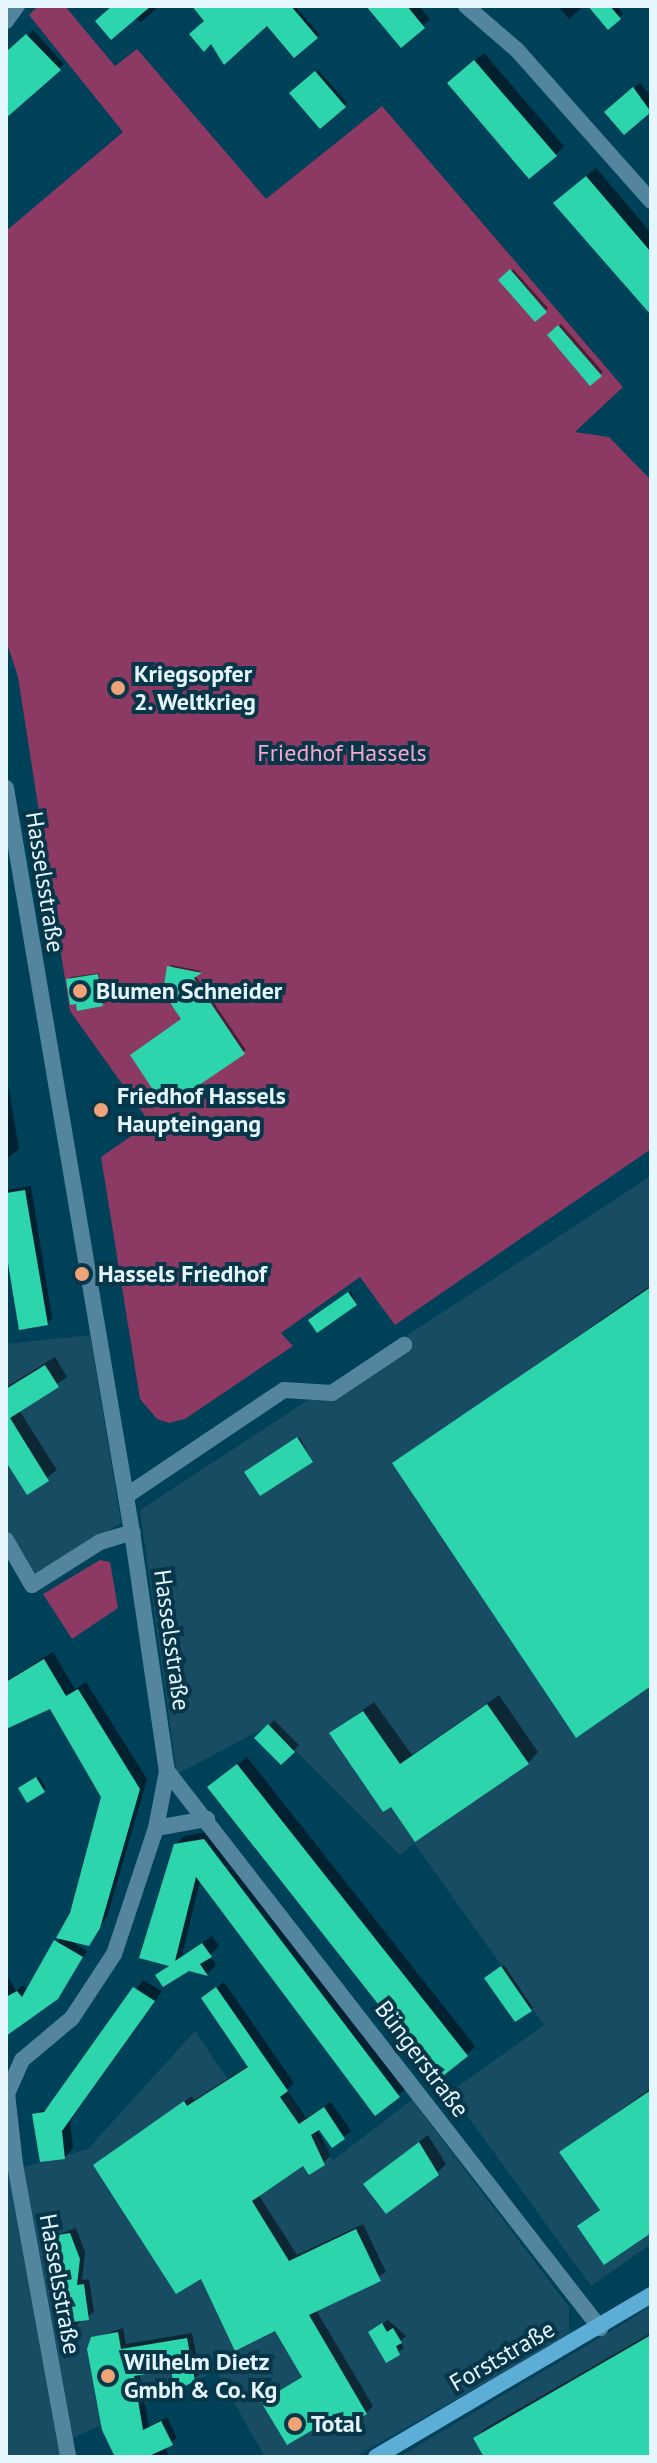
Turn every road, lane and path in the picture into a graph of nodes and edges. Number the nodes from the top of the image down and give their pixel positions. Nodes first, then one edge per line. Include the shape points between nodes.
1 (17, 6) edge
2 (477, 9) edge
3 (6, 21) edge
4 (651, 201) edge
5 (6, 788) edge
6 (11, 845) edge
7 (404, 1345) dead end
8 (126, 1496) junction
9 (132, 1532) junction
10 (6, 1540) edge
11 (167, 1771) junction
12 (207, 1819) junction
13 (156, 1828) junction
14 (8, 2082) edge
15 (651, 2295) edge
16 (600, 2328) junction
17 (68, 2457) edge
18 (376, 2457) edge

1 - 3 street
2 - 4 street
5 - 6 street, Hasselsstraße
6 - 8 street, Hasselsstraße
7 - 8 street via 332,1393 284,1390
8 - 9 street, Hasselsstraße
9 - 10 street via 100,1542 32,1585
9 - 11 street, Hasselsstraße
11 - 12 street, Büngerstraße
11 - 13 street, Hasselsstraße
12 - 13 street
12 - 16 street, Büngerstraße
13 - 14 street, Hasselsstraße via 129,1916 96,1987 72,2018 22,2060
14 - 17 street, Hasselsstraße via 15,2164
15 - 16 main road, Forststraße
16 - 18 main road, Forststraße

